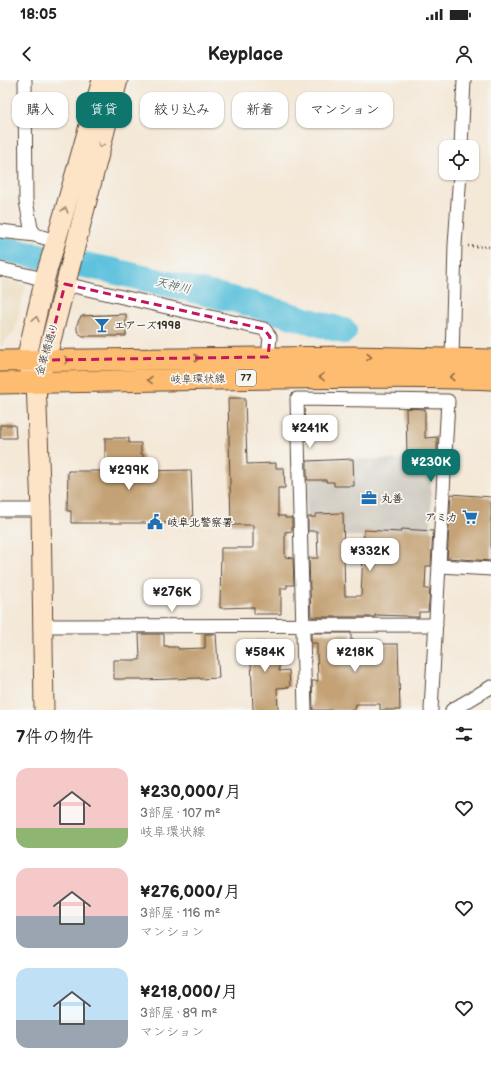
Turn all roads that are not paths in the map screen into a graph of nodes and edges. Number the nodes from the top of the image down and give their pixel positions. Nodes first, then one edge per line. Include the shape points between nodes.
1 (25, 80) edge
2 (102, 80) edge
3 (118, 80) edge
4 (464, 80) edge
5 (461, 140) edge
6 (460, 180) edge
7 (0, 231) edge
8 (35, 235) junction
9 (55, 244) junction
10 (0, 268) edge
11 (45, 277) junction
12 (66, 282) junction
13 (268, 357) junction
14 (452, 358) junction
15 (36, 360) junction
16 (491, 360) edge
17 (0, 361) edge
18 (491, 379) edge
19 (36, 382) junction
20 (0, 383) edge
21 (0, 510) edge
22 (41, 510) junction
23 (440, 566) junction
24 (491, 569) edge
25 (302, 624) junction
26 (436, 625) junction
27 (43, 626) junction
28 (491, 687) edge
29 (44, 710) edge
30 (305, 710) edge
31 (431, 710) edge
32 (452, 710) edge

1 - 8 street via 26,201 31,228
9 -> 2 street, 金華橋通り
3 -> 12 street, 金華橋通り
4 - 5 street
6 - 14 street
7 - 8 street
8 - 9 street
9 - 11 street, 金華橋通り
10 - 11 street
15 -> 11 street, 金華橋通り
12 - 13 street via 264,328 270,337
12 - 15 street, 金華橋通り
13 -> 14 main road, 岐阜環状線 / 77
15 -> 13 main road, 岐阜環状線 / 77
14 - 16 main road, 岐阜環状線 / 77
15 - 17 main road, 岐阜環状線 / 77
15 - 19 street, 金華橋通り
18 -> 19 main road, 岐阜環状線 / 77 via 246,378
19 - 20 main road, 岐阜環状線 / 77
19 - 22 street
21 - 22 street
22 - 27 street
23 - 24 street
23 - 25 street via 448,401 297,399
23 - 26 street
25 - 26 street
25 - 27 street
25 - 30 street
26 - 31 street
27 - 29 street
28 - 32 street

